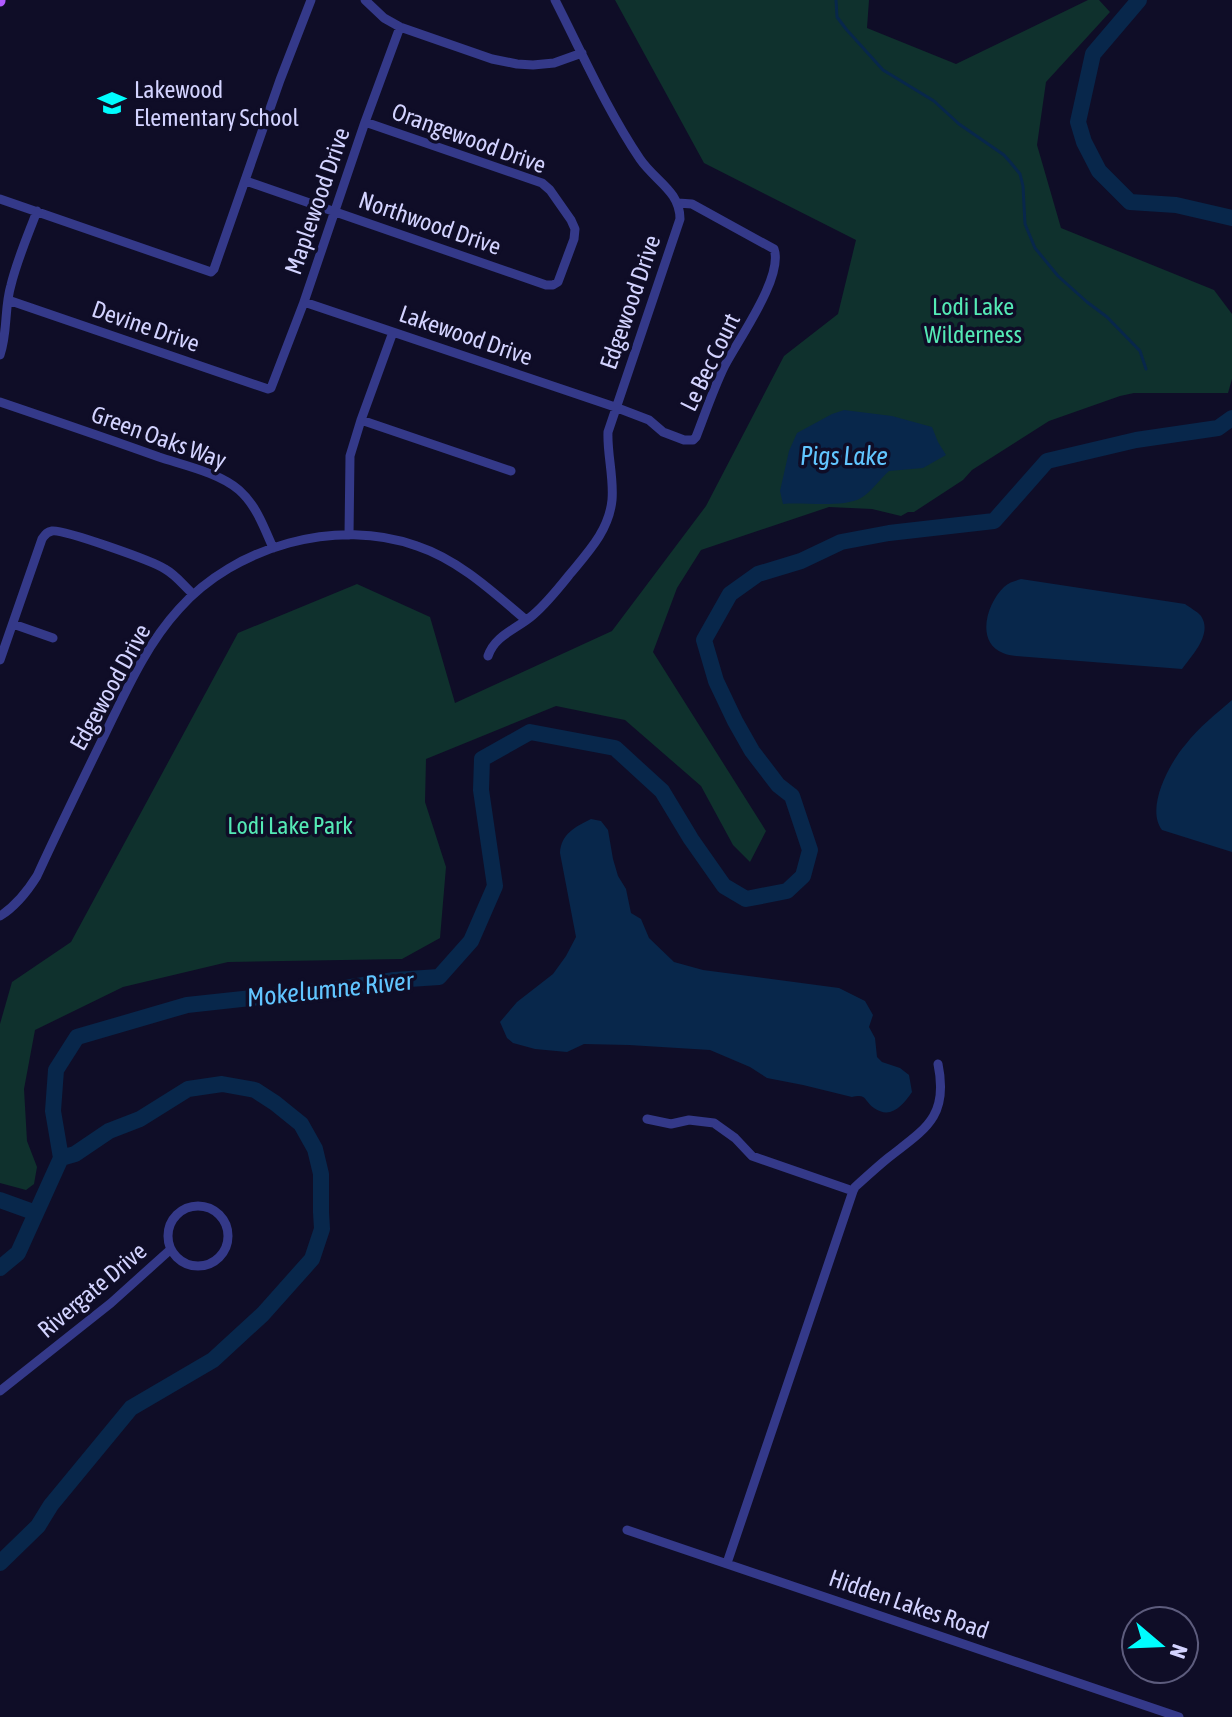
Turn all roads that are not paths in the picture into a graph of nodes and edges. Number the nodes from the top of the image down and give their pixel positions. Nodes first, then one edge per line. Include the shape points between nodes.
1 (311, 0) edge
2 (365, 0) edge
3 (555, 0) edge
4 (400, 27) junction
5 (582, 53) junction
6 (365, 122) junction
7 (246, 181) junction
8 (0, 199) edge
9 (678, 203) junction
10 (37, 211) junction
11 (335, 212) junction
12 (557, 284) joint
13 (8, 300) junction
14 (304, 302) junction
15 (393, 332) junction
16 (0, 355) edge
17 (271, 388) joint
18 (0, 402) edge
19 (615, 407) junction
20 (361, 420) junction
21 (511, 471) dead end
22 (349, 535) junction
23 (273, 548) junction
24 (193, 594) junction
25 (526, 620) junction
26 (13, 624) junction
27 (53, 638) dead end
28 (488, 656) dead end
29 (0, 660) edge
30 (0, 916) edge
31 (938, 1064) dead end
32 (647, 1119) dead end
33 (853, 1191) junction
34 (171, 1249) junction
35 (0, 1391) edge
36 (627, 1530) dead end
37 (727, 1563) junction
38 (1179, 1717) edge

1 - 7 street
2 - 4 street
3 - 5 street
4 - 5 street via 517,64 554,63
4 - 6 street, Maplewood Drive
5 - 9 street via 624,134
6 - 11 street, Maplewood Drive
6 - 12 street, Orangewood Drive via 542,183 575,229
7 - 10 street via 211,272
7 - 11 street, Northwood Drive
8 - 10 street
9 - 19 street, Edgewood Drive via 680,219
9 - 19 street, Le Bec Court via 692,204 774,249 774,265 755,317 723,369 693,440 663,432 649,420
10 - 13 street
11 - 12 street, Northwood Drive via 546,285
11 - 14 street, Maplewood Drive
13 - 16 street
13 - 17 street, Devine Drive
14 - 15 street, Lakewood Drive
14 - 17 street, Maplewood Drive
15 - 19 street, Lakewood Drive
15 - 20 street
18 - 23 street, Green Oaks Way via 235,487 257,513
19 - 25 street, Edgewood Drive via 607,452 612,496 604,529 547,603
20 - 21 street
20 - 22 street via 350,456
22 - 23 street, Edgewood Drive
22 - 25 street, Edgewood Drive via 419,546 487,586
23 - 24 street, Edgewood Drive
24 - 26 street via 155,564 53,531 42,539
24 - 30 street, Edgewood Drive via 131,680 37,876
25 - 28 street, Edgewood Drive via 497,640
26 - 27 street
26 - 29 street
31 - 33 street via 935,1115
32 - 33 street via 714,1123 752,1156
33 - 37 street
34 - 34 street, Rivergate Drive via 186,1263 209,1264 226,1247 225,1224 211,1209 188,1207 172,1221
34 - 35 street, Rivergate Drive
36 - 37 street, Hidden Lakes Road
37 - 38 street, Hidden Lakes Road

